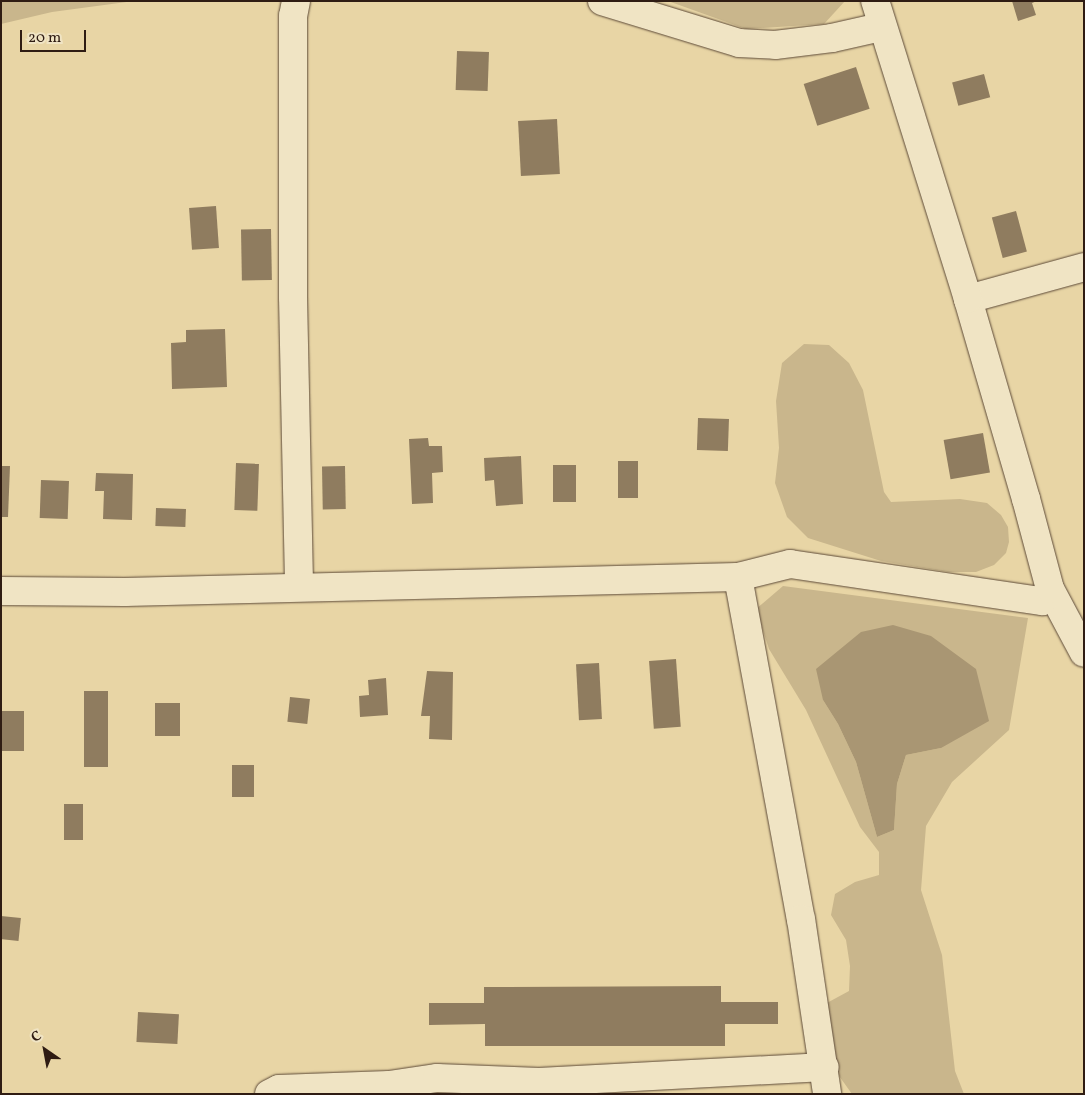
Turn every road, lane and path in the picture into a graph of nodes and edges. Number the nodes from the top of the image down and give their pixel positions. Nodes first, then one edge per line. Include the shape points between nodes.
1 (296, 1) edge
2 (602, 1) edge
3 (878, 14) edge
4 (1084, 267) edge
5 (968, 298) junction
6 (738, 577) junction
7 (299, 588) junction
8 (1050, 588) junction
9 (1, 591) edge
10 (1084, 654) edge
11 (826, 1081) edge
12 (269, 1094) edge

1 - 7 street via 293,16 293,297
2 - 3 street via 739,43 794,43 832,38
3 - 5 street
4 - 5 street
5 - 8 street
6 - 7 street
6 - 8 street via 790,564 1042,600
6 - 11 street
7 - 9 street
8 - 10 street
11 - 12 street via 540,1082 437,1078 389,1085 279,1090

